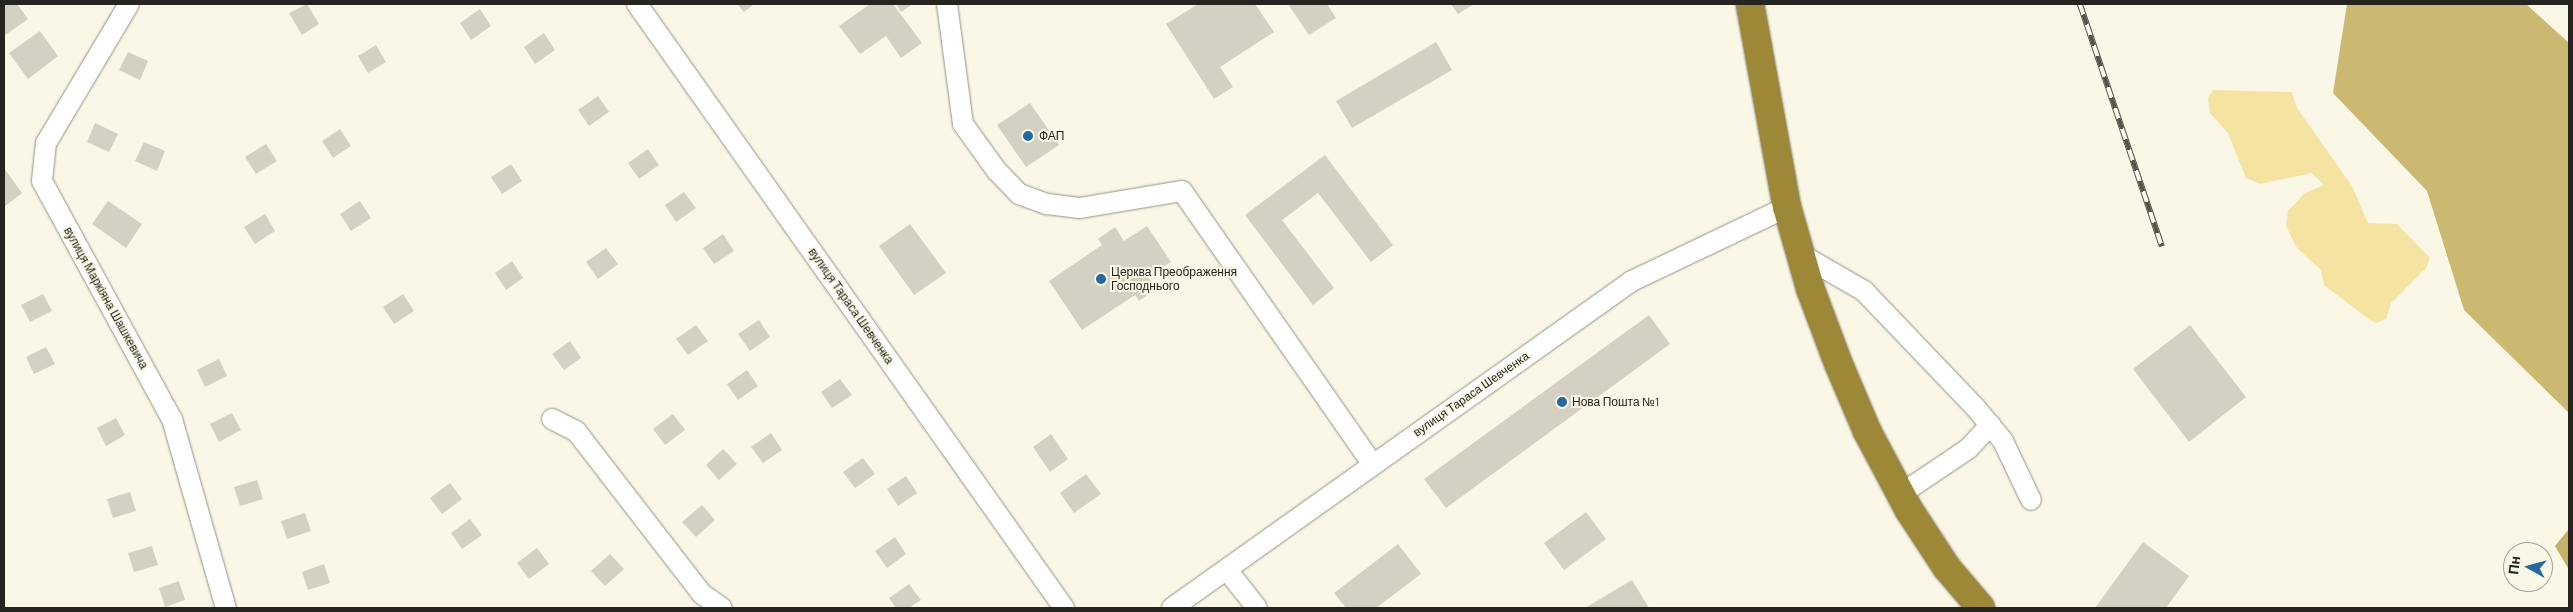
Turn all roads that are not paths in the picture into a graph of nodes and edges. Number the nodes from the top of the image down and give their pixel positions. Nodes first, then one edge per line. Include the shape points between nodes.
1 (130, 4) edge
2 (637, 4) edge
3 (947, 4) edge
4 (1750, 4) edge
5 (1787, 207) junction
6 (1800, 254) junction
7 (552, 419) dead end
8 (1990, 425) junction
9 (1372, 463) junction
10 (1901, 494) junction
11 (2031, 500) dead end
12 (1227, 570) junction
13 (226, 608) edge
14 (722, 608) edge
15 (1064, 608) edge
16 (1172, 608) edge
17 (1257, 608) edge
18 (1981, 608) edge

1 - 13 street, вулиця Маркіяна Шашкевича via 46,143 42,181 172,419
2 - 15 street, вулиця Тараса Шевченка
3 - 9 street via 963,124 996,170 1019,194 1048,204 1080,208 1182,191
4 - 5 highway
5 - 6 highway
5 - 9 street, вулиця Тараса Шевченка via 1632,281
6 - 8 street via 1864,291
6 - 10 highway via 1839,365
7 - 14 street via 576,431 702,594
8 - 10 street via 1968,449
8 - 11 street via 2004,442
9 - 12 street, вулиця Тараса Шевченка
10 - 18 highway via 1948,568
12 - 16 street, вулиця Тараса Шевченка
12 - 17 street

